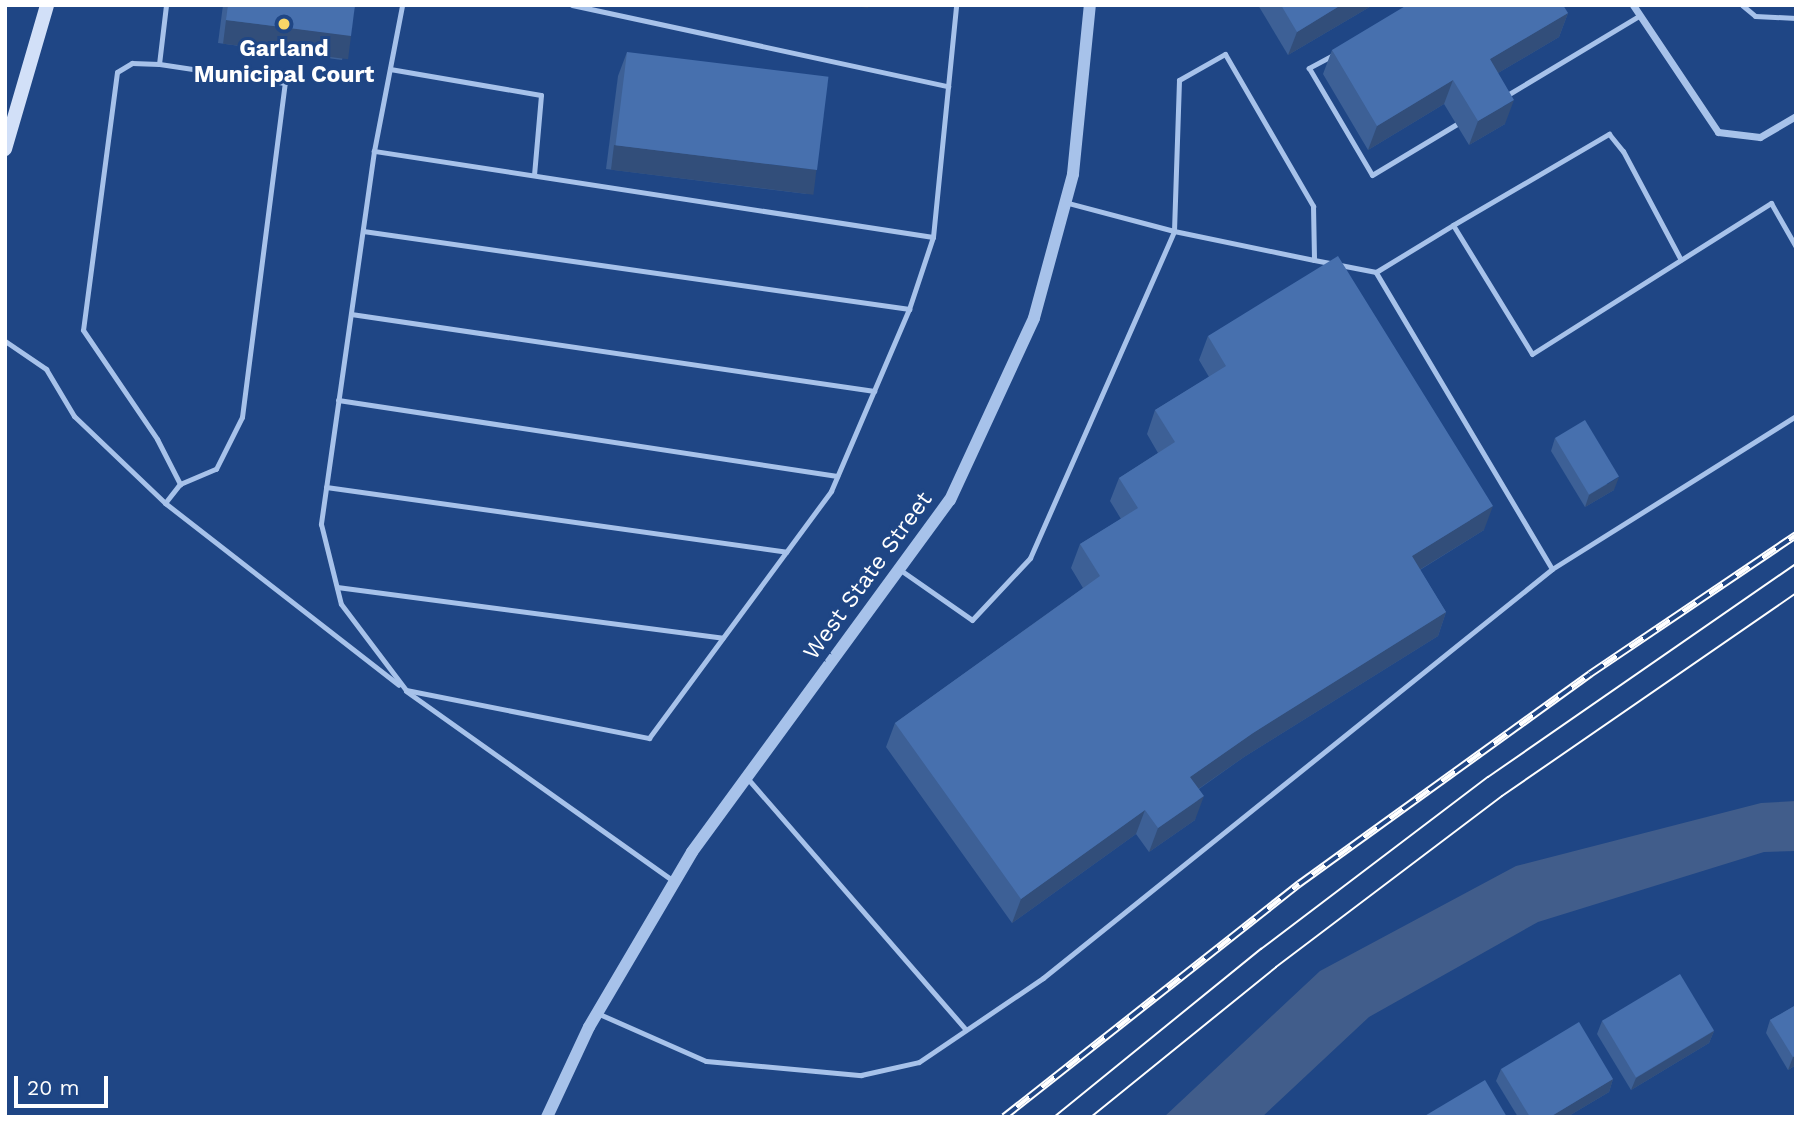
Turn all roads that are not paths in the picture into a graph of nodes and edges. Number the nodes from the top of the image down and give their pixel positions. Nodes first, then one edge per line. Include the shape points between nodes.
1 (47, 5) edge
2 (166, 5) edge
3 (402, 5) edge
4 (572, 5) edge
5 (956, 5) edge
6 (1090, 5) edge
7 (1633, 5) edge
8 (1742, 5) edge
9 (1639, 16) junction
10 (1796, 18) edge
11 (1344, 49) edge
12 (159, 64) junction
13 (390, 69) junction
14 (948, 86) junction
15 (1493, 103) edge
16 (1796, 116) edge
17 (1457, 124) dead end
18 (5, 149) edge
19 (374, 150) junction
20 (534, 175) junction
21 (1065, 202) junction
22 (1452, 225) junction
23 (363, 231) junction
24 (1174, 231) junction
25 (933, 237) junction
26 (1796, 247) edge
27 (1314, 260) junction
28 (1681, 260) junction
29 (1376, 272) junction
30 (909, 309) junction
31 (351, 314) junction
32 (5, 341) edge
33 (874, 391) junction
34 (338, 400) junction
35 (1796, 416) edge
36 (837, 476) junction
37 (180, 484) junction
38 (326, 487) junction
39 (165, 503) junction
40 (786, 552) junction
41 (900, 569) junction
42 (1552, 569) junction
43 (337, 587) junction
44 (723, 638) junction
45 (406, 690) junction
46 (747, 777) junction
47 (675, 882) junction
48 (597, 1013) junction
49 (967, 1030) junction
50 (547, 1117) edge

1 - 18 main road
2 - 12 lane
3 - 13 lane
4 - 14 lane
5 - 14 lane
6 - 21 street, West State Street via 1073,174
7 - 9 street
8 - 10 lane via 1755,16
9 - 15 lane
9 - 16 street via 1718,132 1760,137
11 - 17 lane via 1309,68 1372,176
12 - 37 lane via 132,63 117,72 83,330 157,439
12 - 37 lane via 285,83 242,418 216,469
13 - 19 lane
13 - 20 lane via 541,95
14 - 25 lane
19 - 20 lane
19 - 23 lane
20 - 25 lane
21 - 24 lane
21 - 41 street, West State Street via 1034,318 950,500
22 - 28 lane via 1609,134 1623,151
22 - 28 lane via 1532,354
22 - 29 lane
23 - 30 lane
23 - 31 lane
24 - 27 lane
24 - 27 lane via 1179,80 1225,54 1313,206
24 - 41 lane via 1030,558 972,620
25 - 30 lane
26 - 28 lane via 1771,203
27 - 29 lane
29 - 42 lane
30 - 33 lane
31 - 33 lane
31 - 34 lane
32 - 39 lane via 46,369 74,416
33 - 36 lane
34 - 36 lane
34 - 38 lane
35 - 42 lane
36 - 40 lane
37 - 39 lane
38 - 40 lane
38 - 43 lane via 321,524
39 - 45 lane
40 - 44 lane
41 - 46 street, West State Street
42 - 49 lane via 1043,978
43 - 44 lane
43 - 45 lane via 341,604
44 - 45 lane via 649,738
45 - 47 lane
46 - 47 street, West State Street
46 - 49 lane
47 - 48 street, West State Street
48 - 49 lane via 706,1061 861,1075 919,1062
48 - 50 street, West State Street

